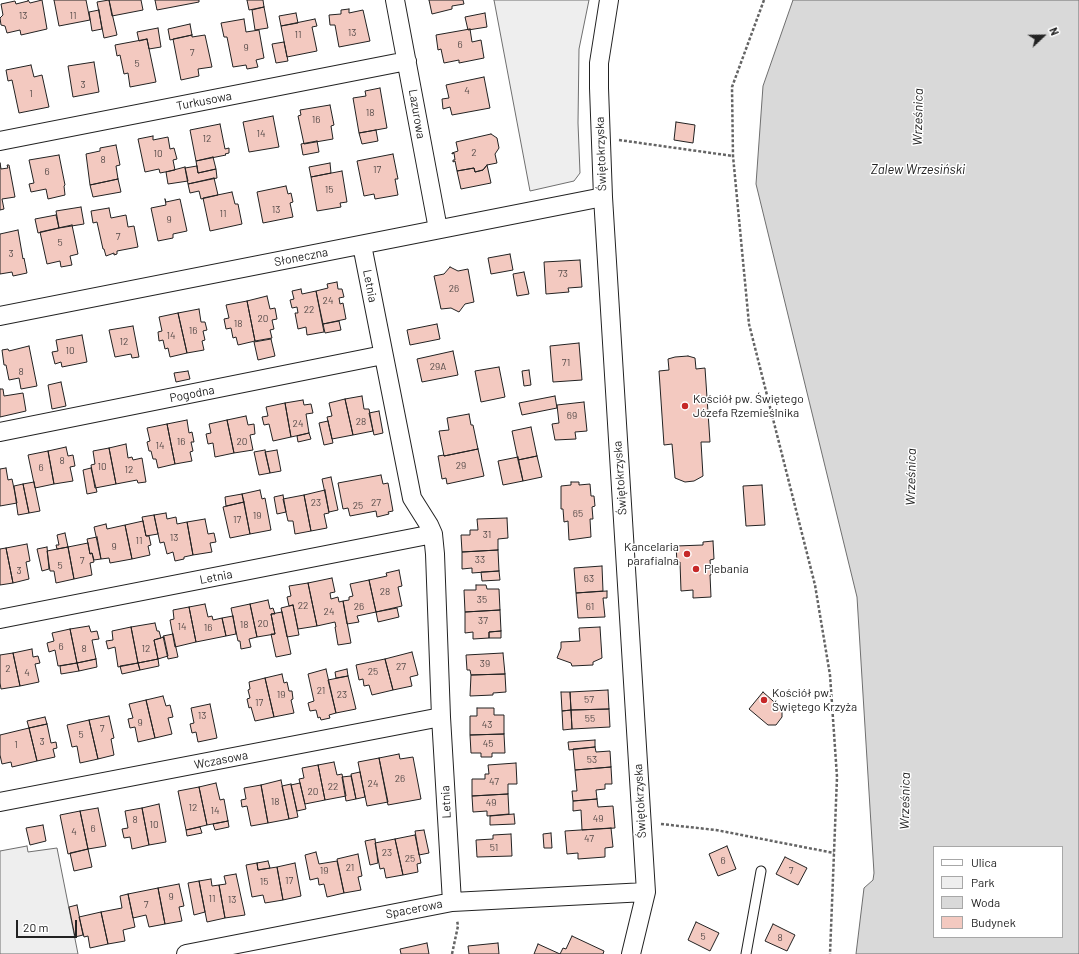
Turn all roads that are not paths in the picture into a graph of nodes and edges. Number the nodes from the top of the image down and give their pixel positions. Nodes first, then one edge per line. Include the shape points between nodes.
1 (395, 0) edge
2 (609, 0) edge
3 (407, 61) junction
4 (0, 141) edge
5 (603, 197) junction
6 (438, 229) junction
7 (362, 245) junction
8 (0, 316) edge
9 (383, 355) junction
10 (0, 432) edge
11 (433, 534) junction
12 (0, 619) edge
13 (441, 717) junction
14 (0, 802) edge
15 (761, 870) dead end
16 (646, 892) junction
17 (452, 902) junction
18 (186, 954) edge
19 (631, 954) edge
20 (746, 954) edge

1 - 3 street, Lazurowa
2 - 5 street, Świętokrzyska via 599,63
3 - 4 street, Turkusowa
3 - 6 street, Lazurowa
5 - 6 street, Słoneczna
5 - 16 street, Świętokrzyska
6 - 7 street, Słoneczna
7 - 8 street, Słoneczna
7 - 9 street, Letnia
9 - 10 street, Pogodna
9 - 11 street, Letnia via 412,498
11 - 12 street, Letnia
11 - 13 street, Letnia
13 - 14 street, Wczasowa
13 - 17 street, Letnia
15 - 20 lane
16 - 17 street, Spacerowa
16 - 19 street, Świętokrzyska
17 - 18 street, Spacerowa

